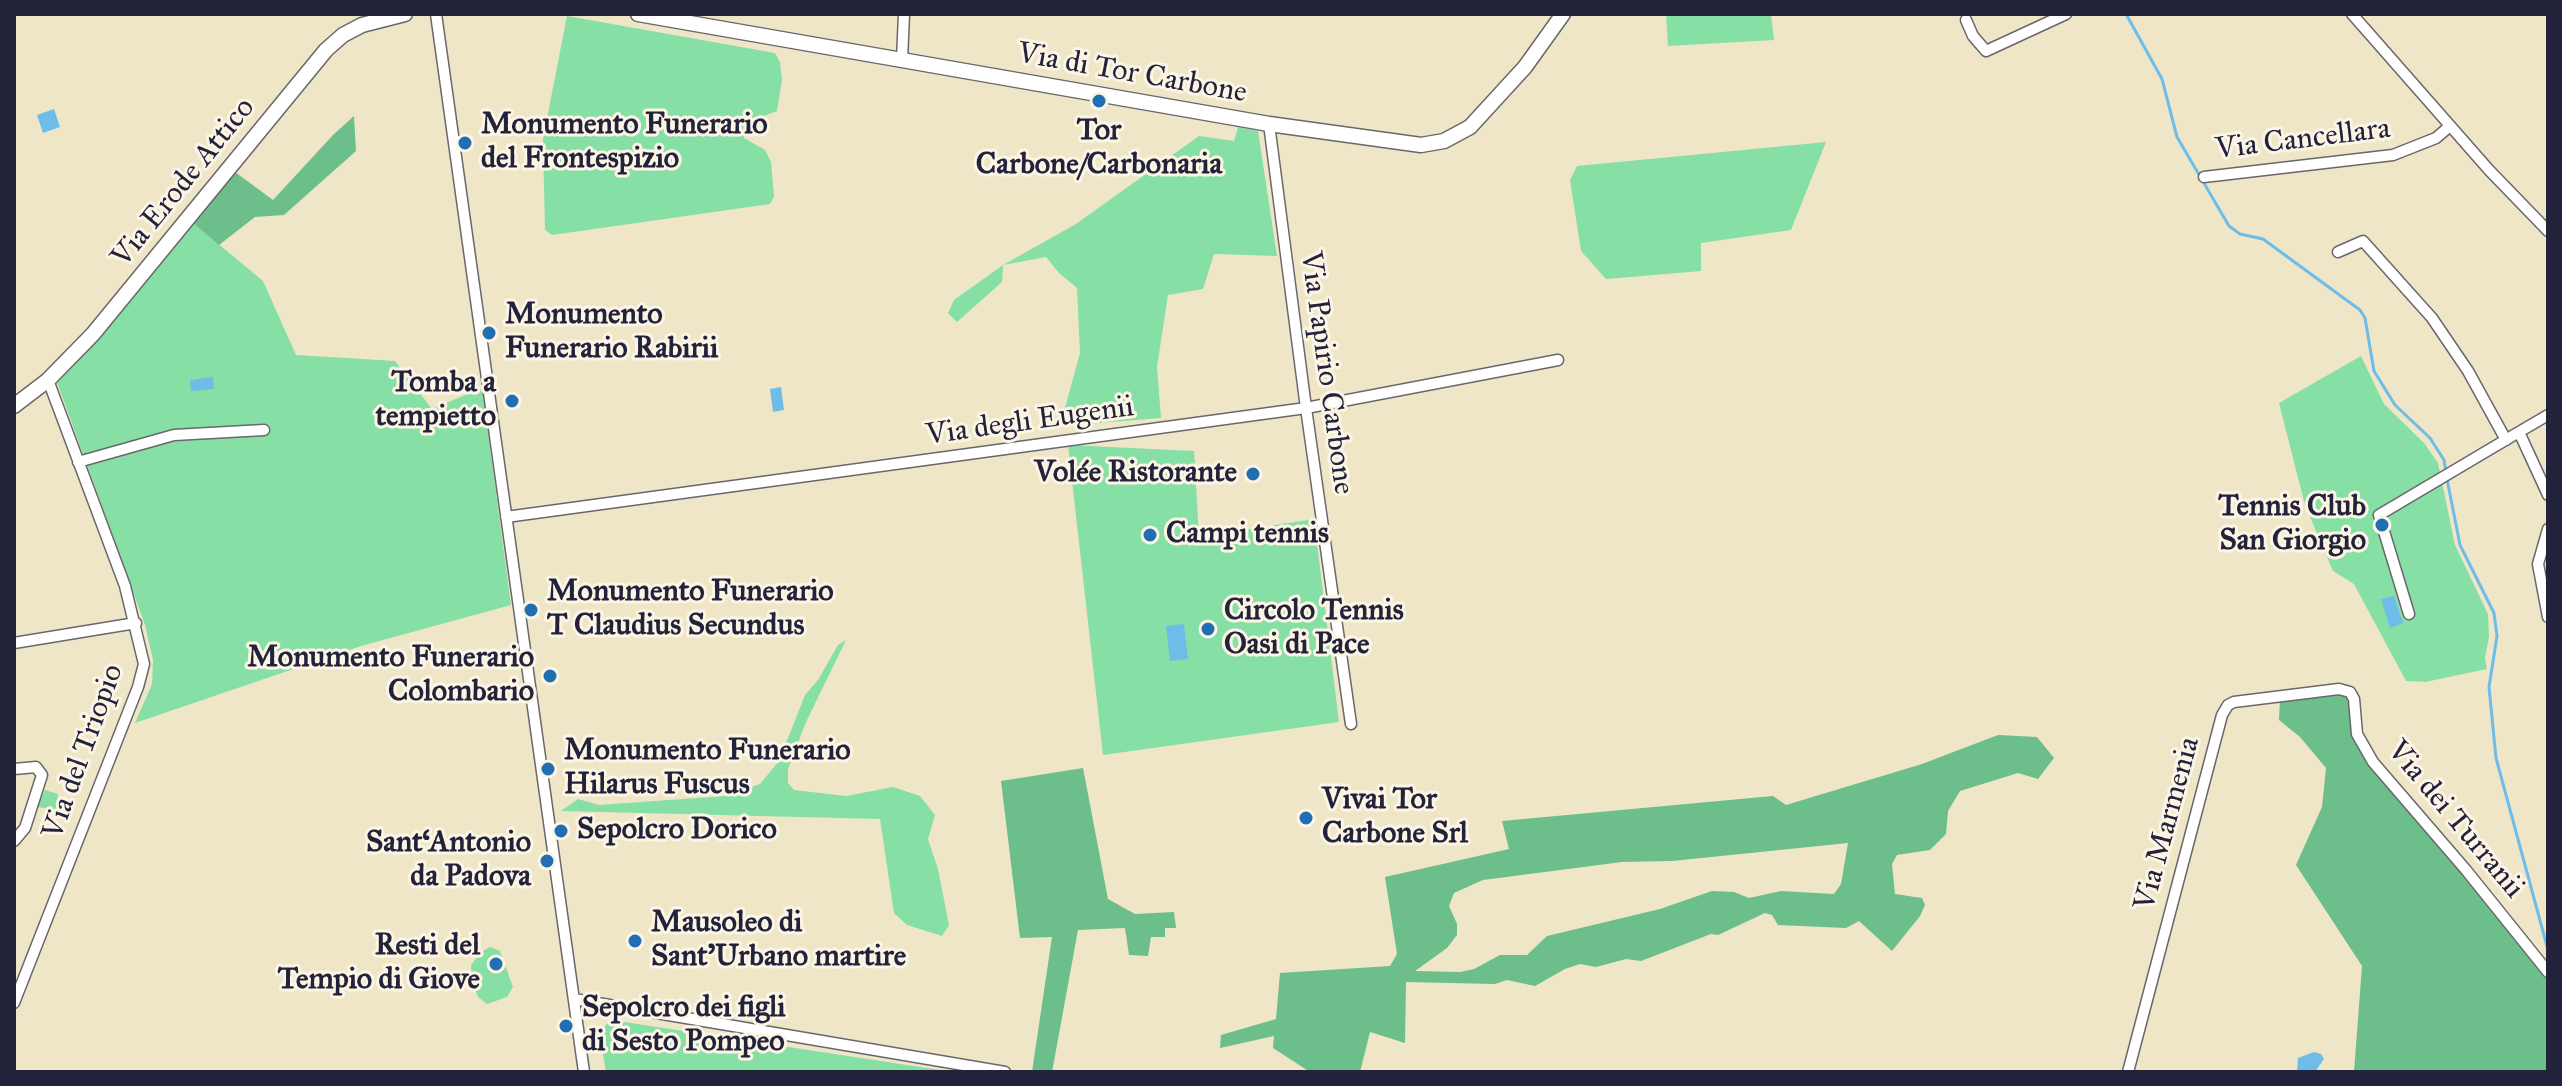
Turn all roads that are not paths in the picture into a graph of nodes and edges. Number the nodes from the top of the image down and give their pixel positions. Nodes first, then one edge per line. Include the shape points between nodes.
1 (405, 14) edge
2 (436, 14) edge
3 (638, 14) edge
4 (904, 14) edge
5 (1563, 14) edge
6 (2066, 14) edge
7 (2352, 14) edge
8 (1966, 20) dead end
9 (902, 60) junction
10 (1269, 124) junction
11 (2450, 126) junction
12 (2204, 177) dead end
13 (2548, 231) edge
14 (2338, 252) dead end
15 (1558, 360) dead end
16 (48, 380) junction
17 (14, 406) edge
18 (1306, 408) junction
19 (2548, 415) edge
20 (264, 430) dead end
21 (2519, 432) junction
22 (2506, 440) junction
23 (78, 462) junction
24 (2548, 495) edge
25 (506, 517) junction
26 (2548, 529) edge
27 (2409, 614) dead end
28 (2548, 617) edge
29 (136, 623) junction
30 (14, 643) edge
31 (2345, 690) joint
32 (1351, 724) dead end
33 (14, 769) edge
34 (14, 841) edge
35 (2548, 972) edge
36 (574, 999) junction
37 (14, 1003) edge
38 (584, 1072) edge
39 (1005, 1072) edge
40 (2128, 1072) edge

1 - 16 main road, Via Erode Attico via 362,25 326,50 93,334
2 - 25 street
3 - 9 main road, Via di Tor Carbone
4 - 9 street
5 - 10 main road, Via di Tor Carbone via 1489,107 1444,141 1409,144
6 - 8 street via 1986,51
7 - 11 street
9 - 10 main road, Via di Tor Carbone
10 - 18 street, Via Papirio Carbone
11 - 12 street, Via Cancellara via 2436,138 2393,155
11 - 13 street
14 - 22 street via 2363,241 2432,318
15 - 18 street, Via degli Eugenii
16 - 17 main road, Via Erode Attico
16 - 23 street, Via del Triopio
18 - 25 street, Via degli Eugenii
18 - 32 street, Via Papirio Carbone
19 - 21 street
20 - 23 street via 174,435
21 - 22 street
21 - 24 street
22 - 27 street via 2379,515
23 - 29 street, Via del Triopio
25 - 36 street
26 - 28 street via 2538,564
29 - 30 street
29 - 37 street, Via del Triopio via 144,664 138,687
31 - 35 street, Via dei Turranii via 2354,699 2357,734 2373,762
31 - 40 street, Via Marmenia via 2237,701 2225,708
33 - 34 street via 36,767 42,775 25,828
36 - 38 street
36 - 39 street

